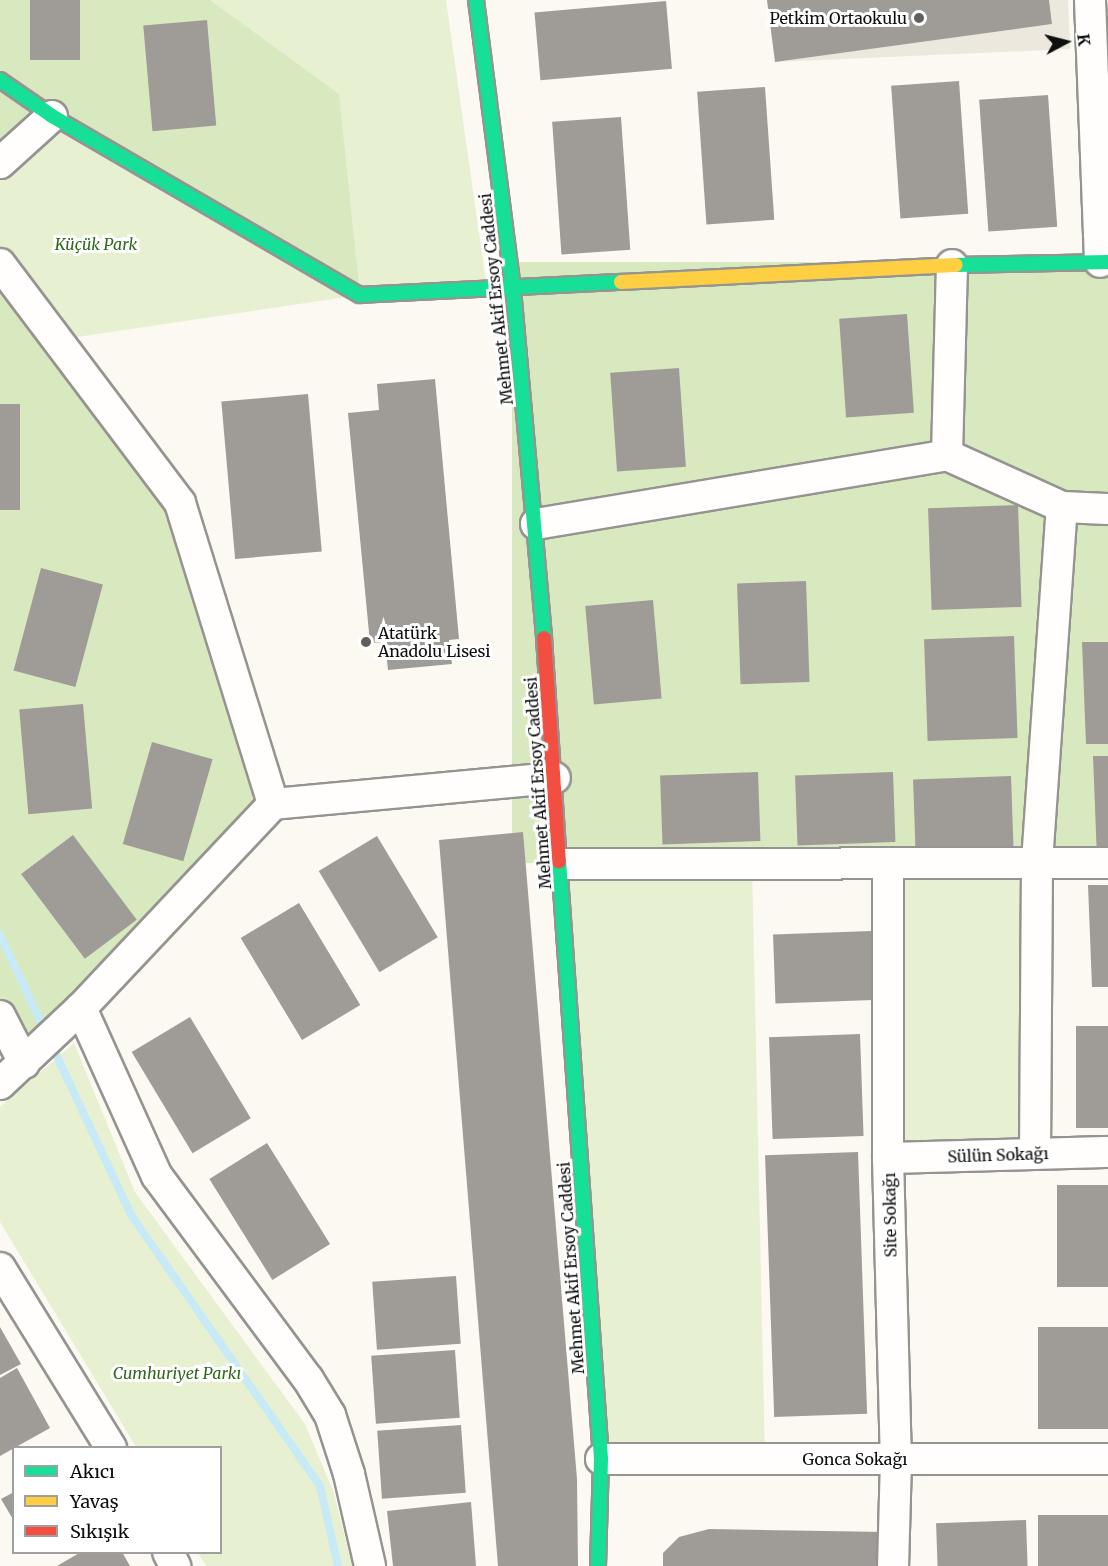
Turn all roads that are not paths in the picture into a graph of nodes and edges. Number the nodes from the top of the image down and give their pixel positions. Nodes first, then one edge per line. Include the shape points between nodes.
1 (476, 0) edge
2 (1090, 0) edge
3 (0, 80) edge
4 (52, 116) junction
5 (0, 163) edge
6 (1104, 262) edge
7 (0, 264) edge
8 (952, 265) junction
9 (513, 289) junction
10 (947, 455) junction
11 (1062, 507) junction
12 (1108, 509) edge
13 (536, 524) junction
14 (555, 778) junction
15 (273, 804) junction
16 (1037, 862) junction
17 (1108, 863) edge
18 (560, 864) junction
19 (888, 864) junction
20 (81, 1008) junction
21 (0, 1016) edge
22 (24, 1063) junction
23 (0, 1084) edge
24 (1108, 1152) edge
25 (1035, 1154) junction
26 (888, 1158) junction
27 (0, 1268) edge
28 (110, 1446) edge
29 (601, 1459) junction
30 (1108, 1459) edge
31 (896, 1460) junction
32 (370, 1566) edge
33 (598, 1566) edge
34 (893, 1566) edge

1 - 9 main road, Mehmet Akif Ersoy Caddesi
2 - 6 street
3 - 4 main road
4 - 5 street
4 - 9 main road via 360,295
6 - 8 main road
7 - 15 street via 180,503
8 - 9 main road
8 - 10 street
9 - 13 main road, Mehmet Akif Ersoy Caddesi
10 - 11 street
10 - 13 street
11 - 12 street
11 - 16 street
13 - 14 main road, Mehmet Akif Ersoy Caddesi
14 - 15 street
14 - 18 main road, Mehmet Akif Ersoy Caddesi
15 - 20 street
16 - 17 street
16 - 19 street
16 - 25 street
18 - 19 street
18 - 29 main road, Mehmet Akif Ersoy Caddesi
19 - 26 street, Site Sokağı
20 - 22 street
20 - 32 street via 157,1176 308,1379 330,1415 349,1474
21 - 22 street
22 - 23 street
24 - 25 street, Sülün Sokağı
25 - 26 street, Sülün Sokağı
26 - 31 street, Site Sokağı
27 - 28 street
29 - 31 street, Gonca Sokağı
29 - 33 main road, Mehmet Akif Ersoy Caddesi
30 - 31 street, Gonca Sokağı
31 - 34 street, Site Sokağı

